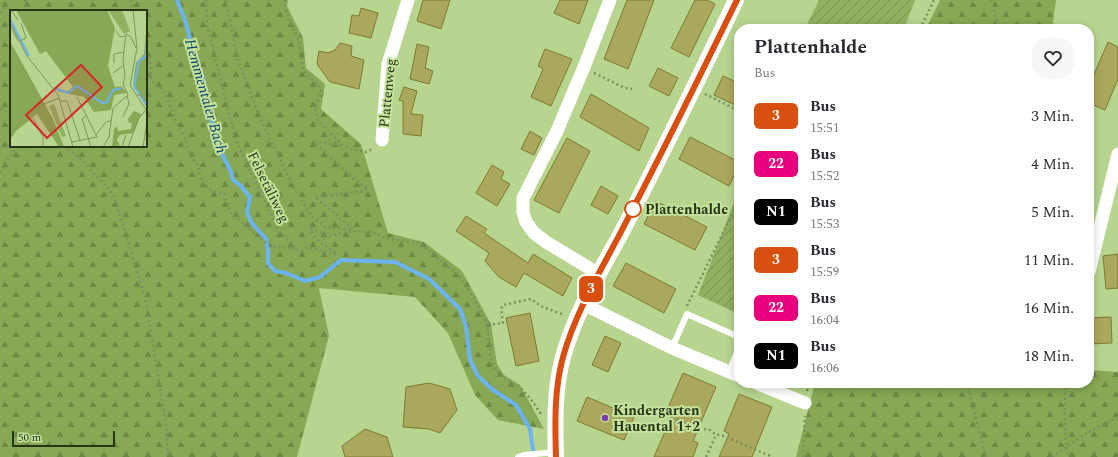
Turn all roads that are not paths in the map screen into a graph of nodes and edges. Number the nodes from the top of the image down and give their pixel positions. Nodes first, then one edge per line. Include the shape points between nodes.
1 (408, 0) edge
2 (610, 0) edge
3 (736, 0) edge
4 (382, 140) road end
5 (1118, 154) edge
6 (1094, 252) edge
7 (599, 274) junction
8 (583, 304) junction
9 (734, 335) edge
10 (672, 348) junction
11 (734, 374) edge
12 (768, 388) edge
13 (805, 403) road end
14 (556, 454) edge
15 (518, 457) edge

1 - 4 street, Plattenweg via 388,64
2 - 7 street via 557,131 523,198 526,222 534,233
3 - 7 street via 682,114
5 - 6 street
7 - 8 street
8 - 10 street
8 - 14 street via 571,332 558,380
9 - 10 lane via 687,314
10 - 11 street
12 - 13 street
14 - 15 lane

